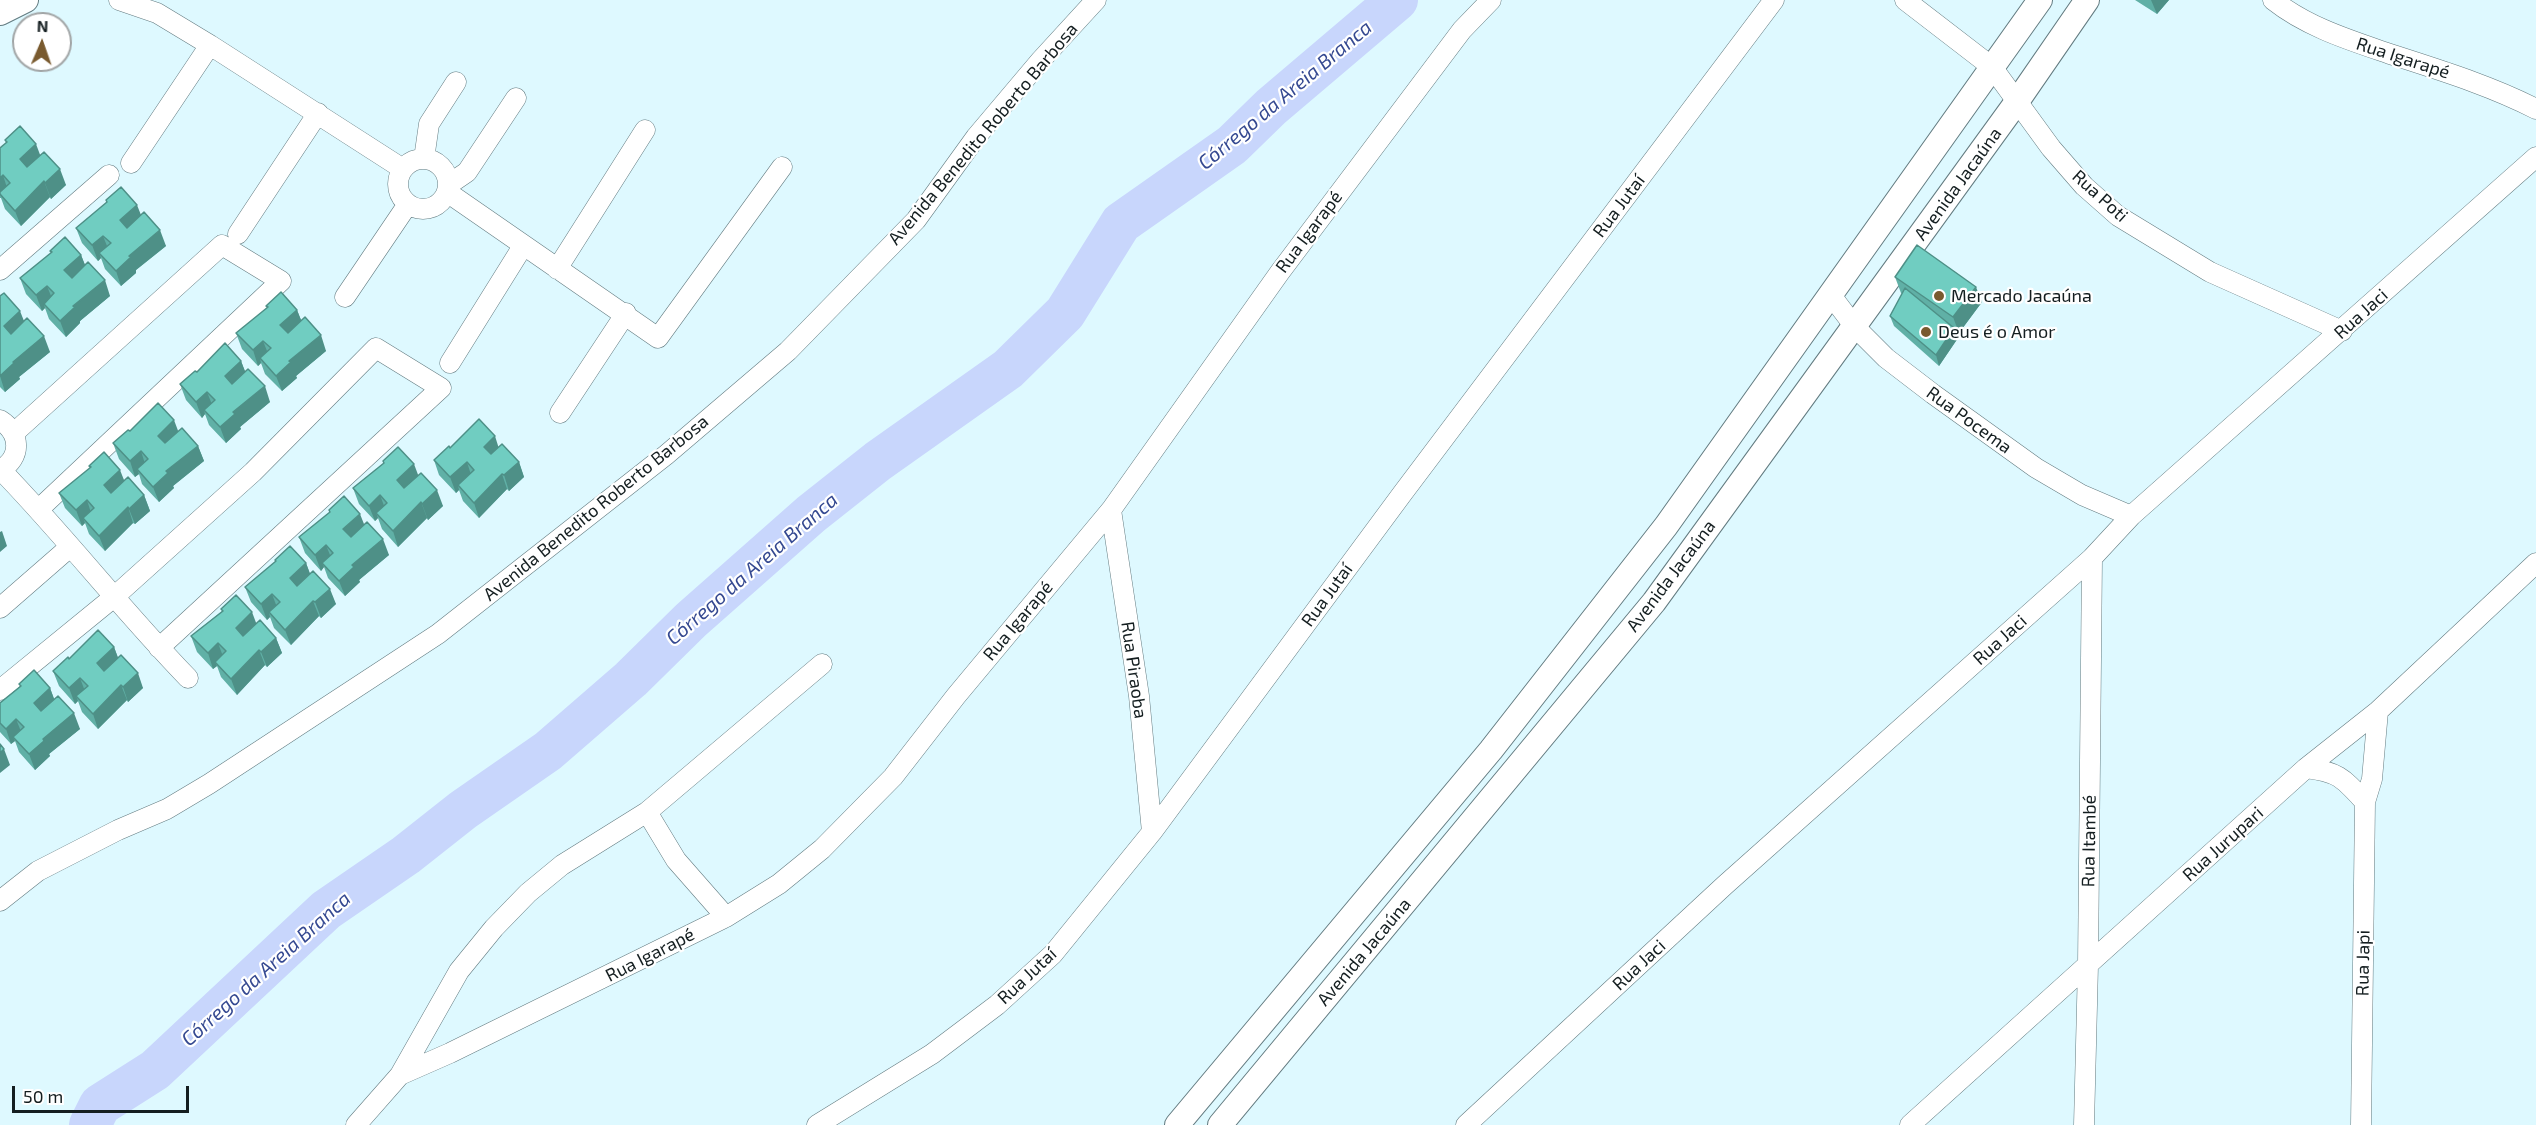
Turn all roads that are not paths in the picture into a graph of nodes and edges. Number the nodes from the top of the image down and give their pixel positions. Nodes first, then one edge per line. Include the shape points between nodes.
1 (26, 0) edge
2 (119, 0) edge
3 (1096, 0) edge
4 (1491, 0) edge
5 (1774, 0) edge
6 (1905, 0) edge
7 (2040, 0) edge
8 (2087, 0) edge
9 (2273, 0) edge
10 (0, 14) edge
11 (210, 45) junction
12 (1992, 67) junction
13 (456, 82) dead end
14 (516, 98) dead end
15 (2016, 103) junction
16 (2536, 109) edge
17 (318, 113) junction
18 (645, 130) dead end
19 (2536, 157) edge
20 (424, 159) junction
21 (131, 163) dead end
22 (782, 167) dead end
23 (403, 169) junction
24 (109, 175) dead end
25 (447, 188) junction
26 (408, 204) junction
27 (238, 234) dead end
28 (523, 246) junction
29 (557, 269) junction
30 (0, 270) edge
31 (1830, 294) junction
32 (345, 297) dead end
33 (626, 313) junction
34 (1855, 327) junction
35 (2342, 331) junction
36 (450, 363) dead end
37 (560, 413) dead end
38 (7, 427) edge
39 (0, 470) edge
40 (39, 509) junction
41 (1110, 510) junction
42 (2131, 516) junction
43 (70, 547) junction
44 (2092, 558) junction
45 (2536, 563) edge
46 (114, 597) junction
47 (0, 608) edge
48 (159, 648) junction
49 (822, 664) dead end
50 (188, 678) dead end
51 (0, 690) edge
52 (2378, 711) junction
53 (2306, 768) junction
54 (2365, 802) junction
55 (647, 812) junction
56 (1152, 832) junction
57 (0, 901) edge
58 (726, 917) junction
59 (2088, 965) junction
60 (400, 1075) junction
61 (356, 1125) edge
62 (817, 1125) edge
63 (1177, 1125) edge
64 (1220, 1125) edge
65 (1466, 1125) edge
66 (1910, 1125) edge
67 (2084, 1125) edge
68 (2361, 1125) edge

1 - 10 street
2 - 11 street via 158,14
3 - 57 street, Avenida Benedito Roberto Barbosa via 976,137 916,220 788,351 666,455 438,634 209,784 167,809 38,871
4 - 41 street, Rua Igarapé via 1462,30 1287,262
5 - 56 street, Rua Jutaí
6 - 12 street, Rua Poti
7 - 12 street, Avenida Jacaúna
8 - 15 street, Avenida Jacaúna
9 - 16 street, Rua Igarapé via 2331,34 2458,76
11 - 17 street
11 - 21 street
12 - 15 street, Rua Poti
12 - 31 street, Avenida Jacaúna
13 - 20 street via 429,124
14 - 25 street via 467,172
15 - 34 street, Avenida Jacaúna
15 - 35 street, Rua Poti via 2084,186 2118,216 2210,272
17 - 23 street
17 - 27 street
18 - 29 street
19 - 35 street, Rua Jaci
20 - 23 street
20 - 25 street via 444,170
22 - 33 street via 658,338
23 - 26 street via 399,191
24 - 30 street
25 - 26 street via 435,206 417,208
25 - 28 street
26 - 32 street
28 - 29 street
28 - 36 street
29 - 33 street
31 - 34 street, Rua Pocema
31 - 63 street, Avenida Jacaúna via 1666,526 1498,740
33 - 37 street
34 - 42 street, Rua Pocema via 1886,358 2036,468 2082,495
34 - 64 street, Avenida Jacaúna via 1654,602
35 - 42 street, Rua Jaci
38 - 39 street via 17,442 14,458
38 - 40 street via 222,245 281,281
39 - 40 street
40 - 43 street
41 - 56 street, Rua Piraoba via 1139,696
41 - 58 street, Rua Igarapé via 893,777 822,849 779,884
42 - 44 street, Rua Jaci
43 - 46 street
43 - 47 street
44 - 59 street, Rua Itambé
44 - 65 street, Rua Jaci via 1725,885
45 - 52 street, Rua Jurupari
46 - 48 street
46 - 48 street via 253,472 376,348 441,388
46 - 51 street
48 - 50 street
49 - 55 street, Rua Igarapé
52 - 53 street, Rua Jurupari
52 - 54 street, Rua Japi via 2372,778
53 - 54 street via 2341,777
53 - 59 street, Rua Jurupari
54 - 68 street, Rua Japi
55 - 58 street via 676,860
55 - 60 street, Rua Igarapé via 562,865 494,928 459,971
56 - 62 street, Rua Jutaí via 1053,954 997,1005 932,1054
58 - 60 street, Rua Igarapé
59 - 66 street, Rua Jurupari
59 - 67 street, Rua Itambé
60 - 61 street, Rua Igarapé

